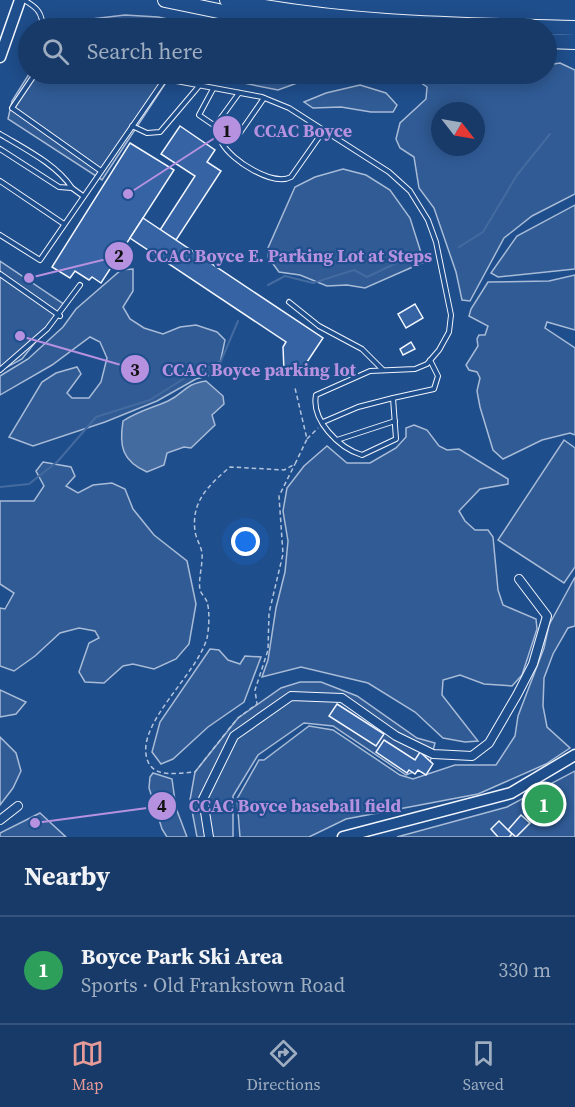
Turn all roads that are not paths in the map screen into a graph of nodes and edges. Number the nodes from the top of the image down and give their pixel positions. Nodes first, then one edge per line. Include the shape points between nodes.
1 (22, 0) edge
2 (165, 0) edge
3 (227, 0) edge
4 (42, 18) edge
5 (260, 18) edge
6 (350, 18) edge
7 (557, 27) edge
8 (575, 28) edge
9 (557, 41) edge
10 (575, 42) edge
11 (0, 57) edge
12 (28, 84) edge
13 (161, 84) edge
14 (189, 84) edge
15 (199, 86) junction
16 (214, 88) junction
17 (239, 93) junction
18 (264, 98) junction
19 (132, 126) junction
20 (324, 130) junction
21 (0, 134) edge
22 (0, 148) edge
23 (101, 171) junction
24 (0, 181) edge
25 (72, 188) junction
26 (83, 196) junction
27 (64, 224) junction
28 (0, 235) edge
29 (0, 274) edge
30 (80, 285) dead end
31 (289, 302) dead end
32 (60, 316) junction
33 (430, 360) junction
34 (0, 370) edge
35 (382, 370) junction
36 (393, 398) junction
37 (395, 421) junction
38 (323, 423) junction
39 (337, 440) junction
40 (519, 579) dead end
41 (575, 755) edge
42 (18, 806) dead end
43 (0, 820) edge
44 (209, 837) edge
45 (343, 837) edge

1 - 4 lane via 36,7
1 - 11 street
2 - 5 highway
3 - 6 highway
7 - 8 highway
9 - 10 highway
12 - 23 lane via 12,108
13 - 19 lane
14 - 15 lane
15 - 16 lane
15 - 19 lane via 160,132 147,133
16 - 17 lane
16 - 17 lane via 199,115 215,126
17 - 18 lane
18 - 20 lane
18 - 20 lane via 239,134 226,135 222,143 225,150 259,173 273,180 291,177
19 - 23 lane
20 - 33 lane via 389,172 410,191 428,220 451,315 449,332
21 - 25 lane via 66,179
22 - 25 lane via 59,187
23 - 26 lane
24 - 27 lane
25 - 26 lane
26 - 27 lane
27 - 28 lane via 40,260
29 - 32 lane
30 - 32 lane
31 - 35 lane via 319,326 362,349
32 - 34 lane
33 - 35 lane via 415,369
33 - 36 lane via 438,376 434,388
35 - 38 lane via 370,371 316,395 314,404
36 - 37 lane
36 - 38 lane via 358,407
37 - 39 lane
37 - 39 lane via 396,439 362,455
38 - 39 lane
40 - 44 street via 547,616 532,664 489,743 472,756 433,754 396,736 342,698 291,696 234,736 203,799
41 - 45 street via 511,793
42 - 43 street

